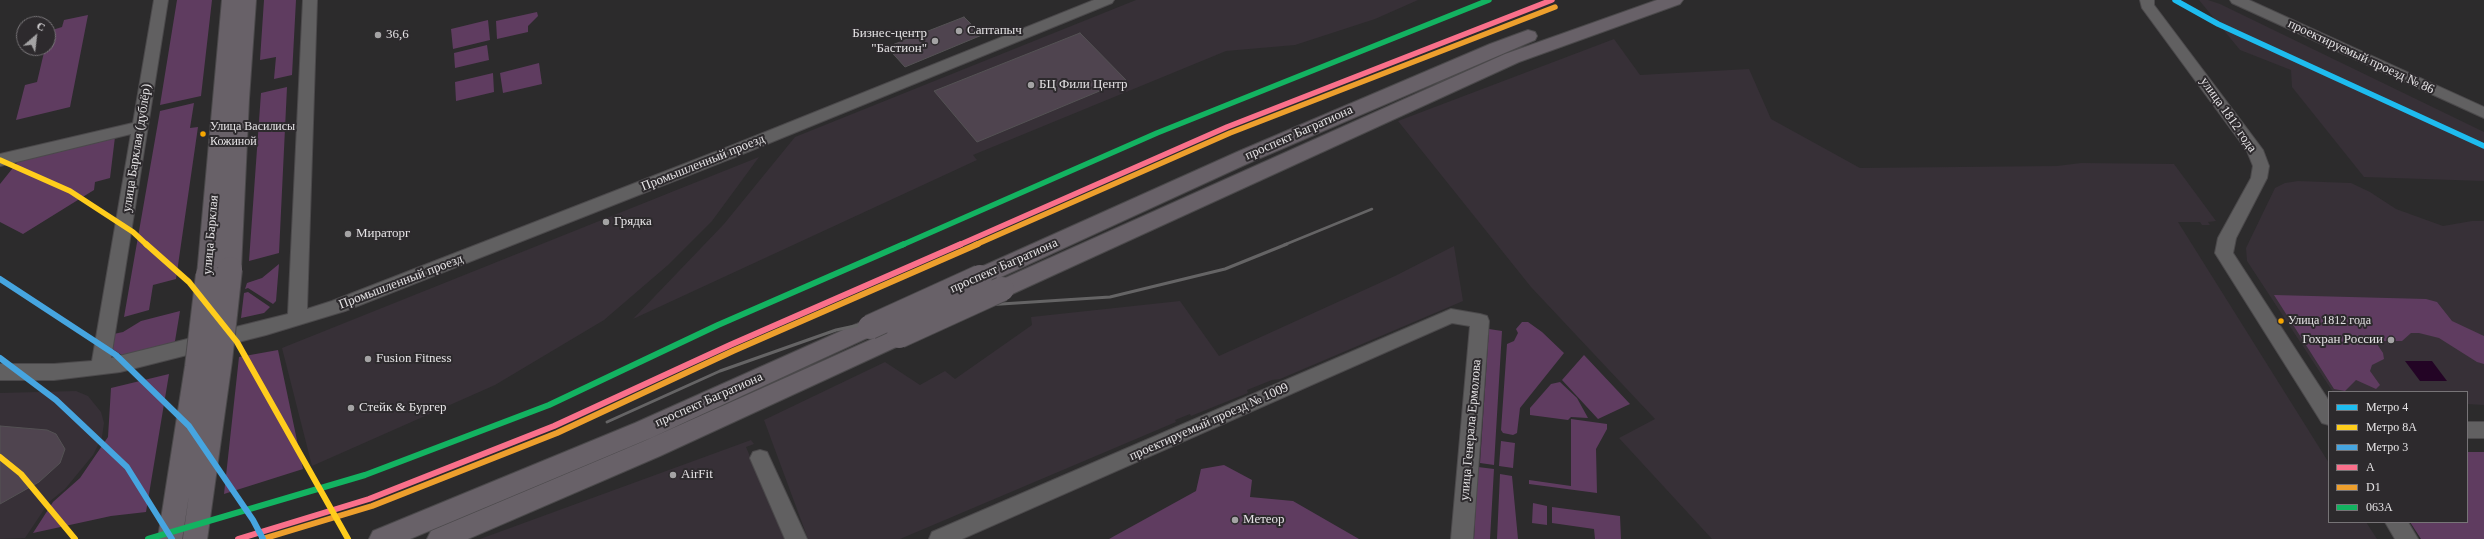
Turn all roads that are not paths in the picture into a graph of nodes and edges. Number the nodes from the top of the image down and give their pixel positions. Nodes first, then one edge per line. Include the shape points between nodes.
1 (161, 0) edge
2 (231, 0) edge
3 (247, 0) edge
4 (310, 0) edge
5 (1107, 0) edge
6 (1628, 0) edge
7 (1674, 0) edge
8 (2237, 0) edge
9 (2147, 2) edge
10 (2484, 113) edge
11 (141, 126) junction
12 (0, 160) edge
13 (219, 272) junction
14 (297, 319) junction
15 (1480, 320) joint
16 (100, 367) junction
17 (0, 372) edge
18 (2328, 416) edge
19 (2468, 430) edge
20 (2484, 430) edge
21 (760, 458) dead end
22 (2397, 523) edge
23 (170, 539) edge
24 (195, 539) edge
25 (382, 539) edge
26 (440, 539) edge
27 (796, 539) edge
28 (940, 539) edge
29 (1462, 539) edge
30 (2407, 539) edge

1 - 11 street, улица Барклая (дублёр)
2 - 13 main road, улица Барклая
3 - 13 main road, улица Барклая via 239,99
4 - 14 street
5 - 14 street, Промышленный проезд via 625,194 338,306
6 - 25 main road, проспект Багратиона, bridge via 1497,48 1244,158 644,430
7 - 26 main road, проспект Багратиона, bridge via 1512,58 651,449
8 - 10 street, проектируемый проезд № 86
9 - 18 street, улица 1812 года via 2255,150 2261,166 2259,178 2227,238 2224,253
11 - 12 street
11 - 16 street, улица Барклая (дублёр)
13 - 23 main road, улица Барклая, bridge via 197,367
13 - 24 main road, улица Барклая, bridge via 219,367
14 - 16 street, Промышленный проезд via 144,360
15 - 28 street, проектируемый проезд № 1009 via 1451,316
15 - 29 street, улица Генерала Ермолова
16 - 17 street via 54,372
19 - 20 street
21 - 27 street
22 - 30 street

